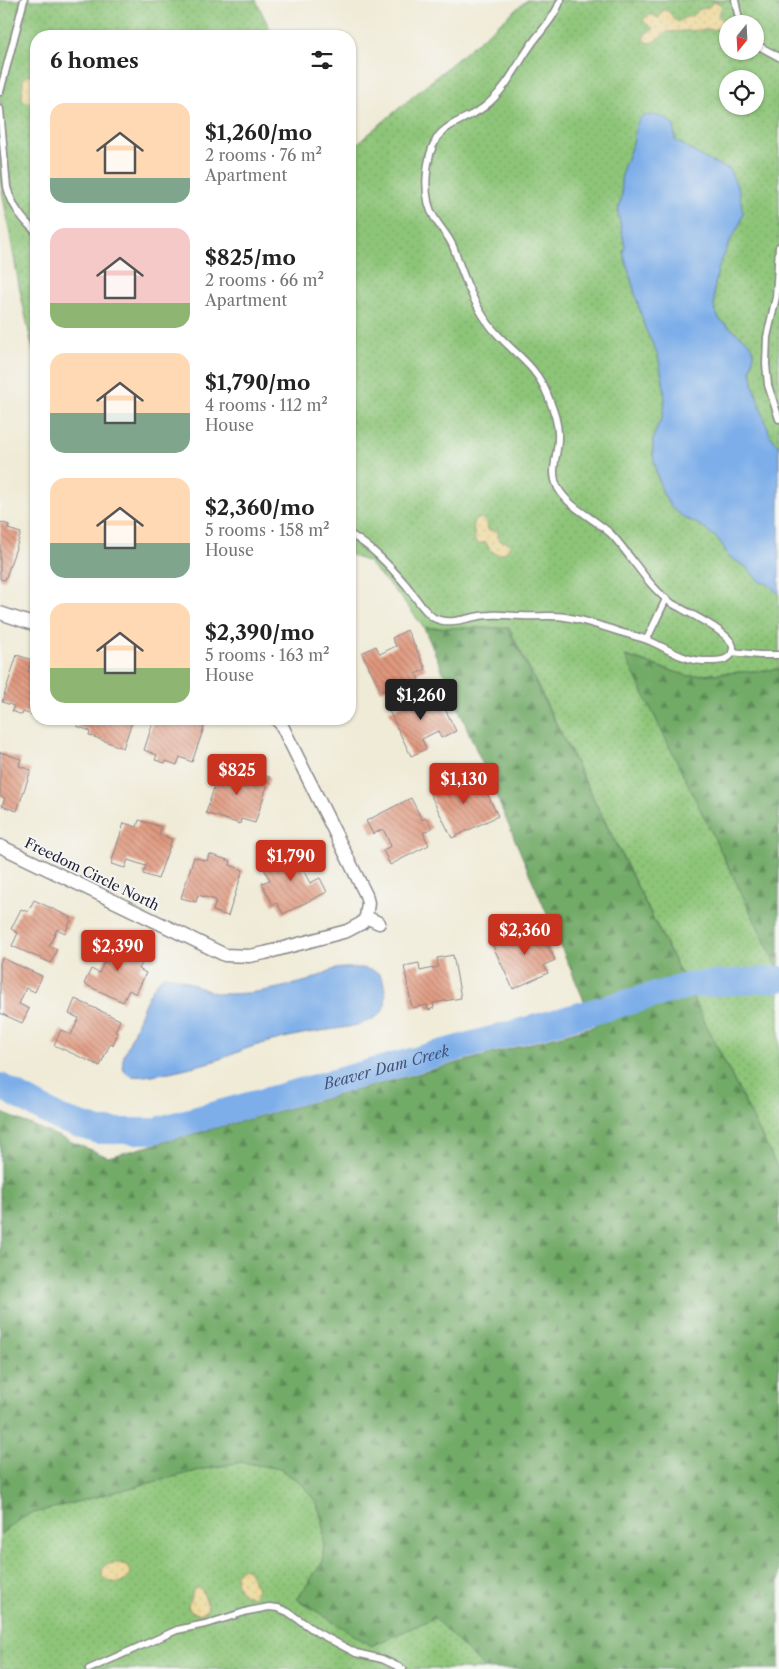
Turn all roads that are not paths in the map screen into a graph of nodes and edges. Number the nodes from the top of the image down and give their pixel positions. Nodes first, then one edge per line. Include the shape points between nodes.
1 (24, 0) edge
2 (561, 0) edge
3 (735, 0) edge
4 (738, 15) edge
5 (764, 49) edge
6 (779, 57) edge
7 (0, 92) edge
8 (0, 109) edge
9 (30, 226) edge
10 (779, 247) edge
11 (779, 418) edge
12 (356, 538) edge
13 (666, 599) junction
14 (0, 613) edge
15 (30, 623) edge
16 (646, 639) junction
17 (732, 652) junction
18 (779, 654) edge
19 (281, 725) edge
20 (0, 846) edge
21 (366, 917) junction
22 (379, 923) dead end
23 (89, 1669) edge
24 (403, 1669) edge

1 - 7 lane
2 - 13 lane via 552,19 502,90 438,138 430,158 427,200 434,218 453,245 484,316 529,364 547,393 558,430 554,474 558,487 567,500 608,531
3 - 4 lane
5 - 6 lane
8 - 9 lane via 7,187 19,215
10 - 11 lane via 776,297 767,337 766,364 768,385
12 - 16 lane via 379,554 428,613 442,621 494,614 567,617
13 - 16 lane
13 - 17 lane via 724,635 732,644
14 - 15 street
16 - 17 lane via 675,654 697,660 724,660
17 - 18 lane
19 - 21 street via 366,895
20 - 21 street, Freedom Circle North via 225,954 249,956 274,951 347,931
21 - 22 street
23 - 24 lane via 177,1630 270,1607 288,1612 356,1653 382,1659

